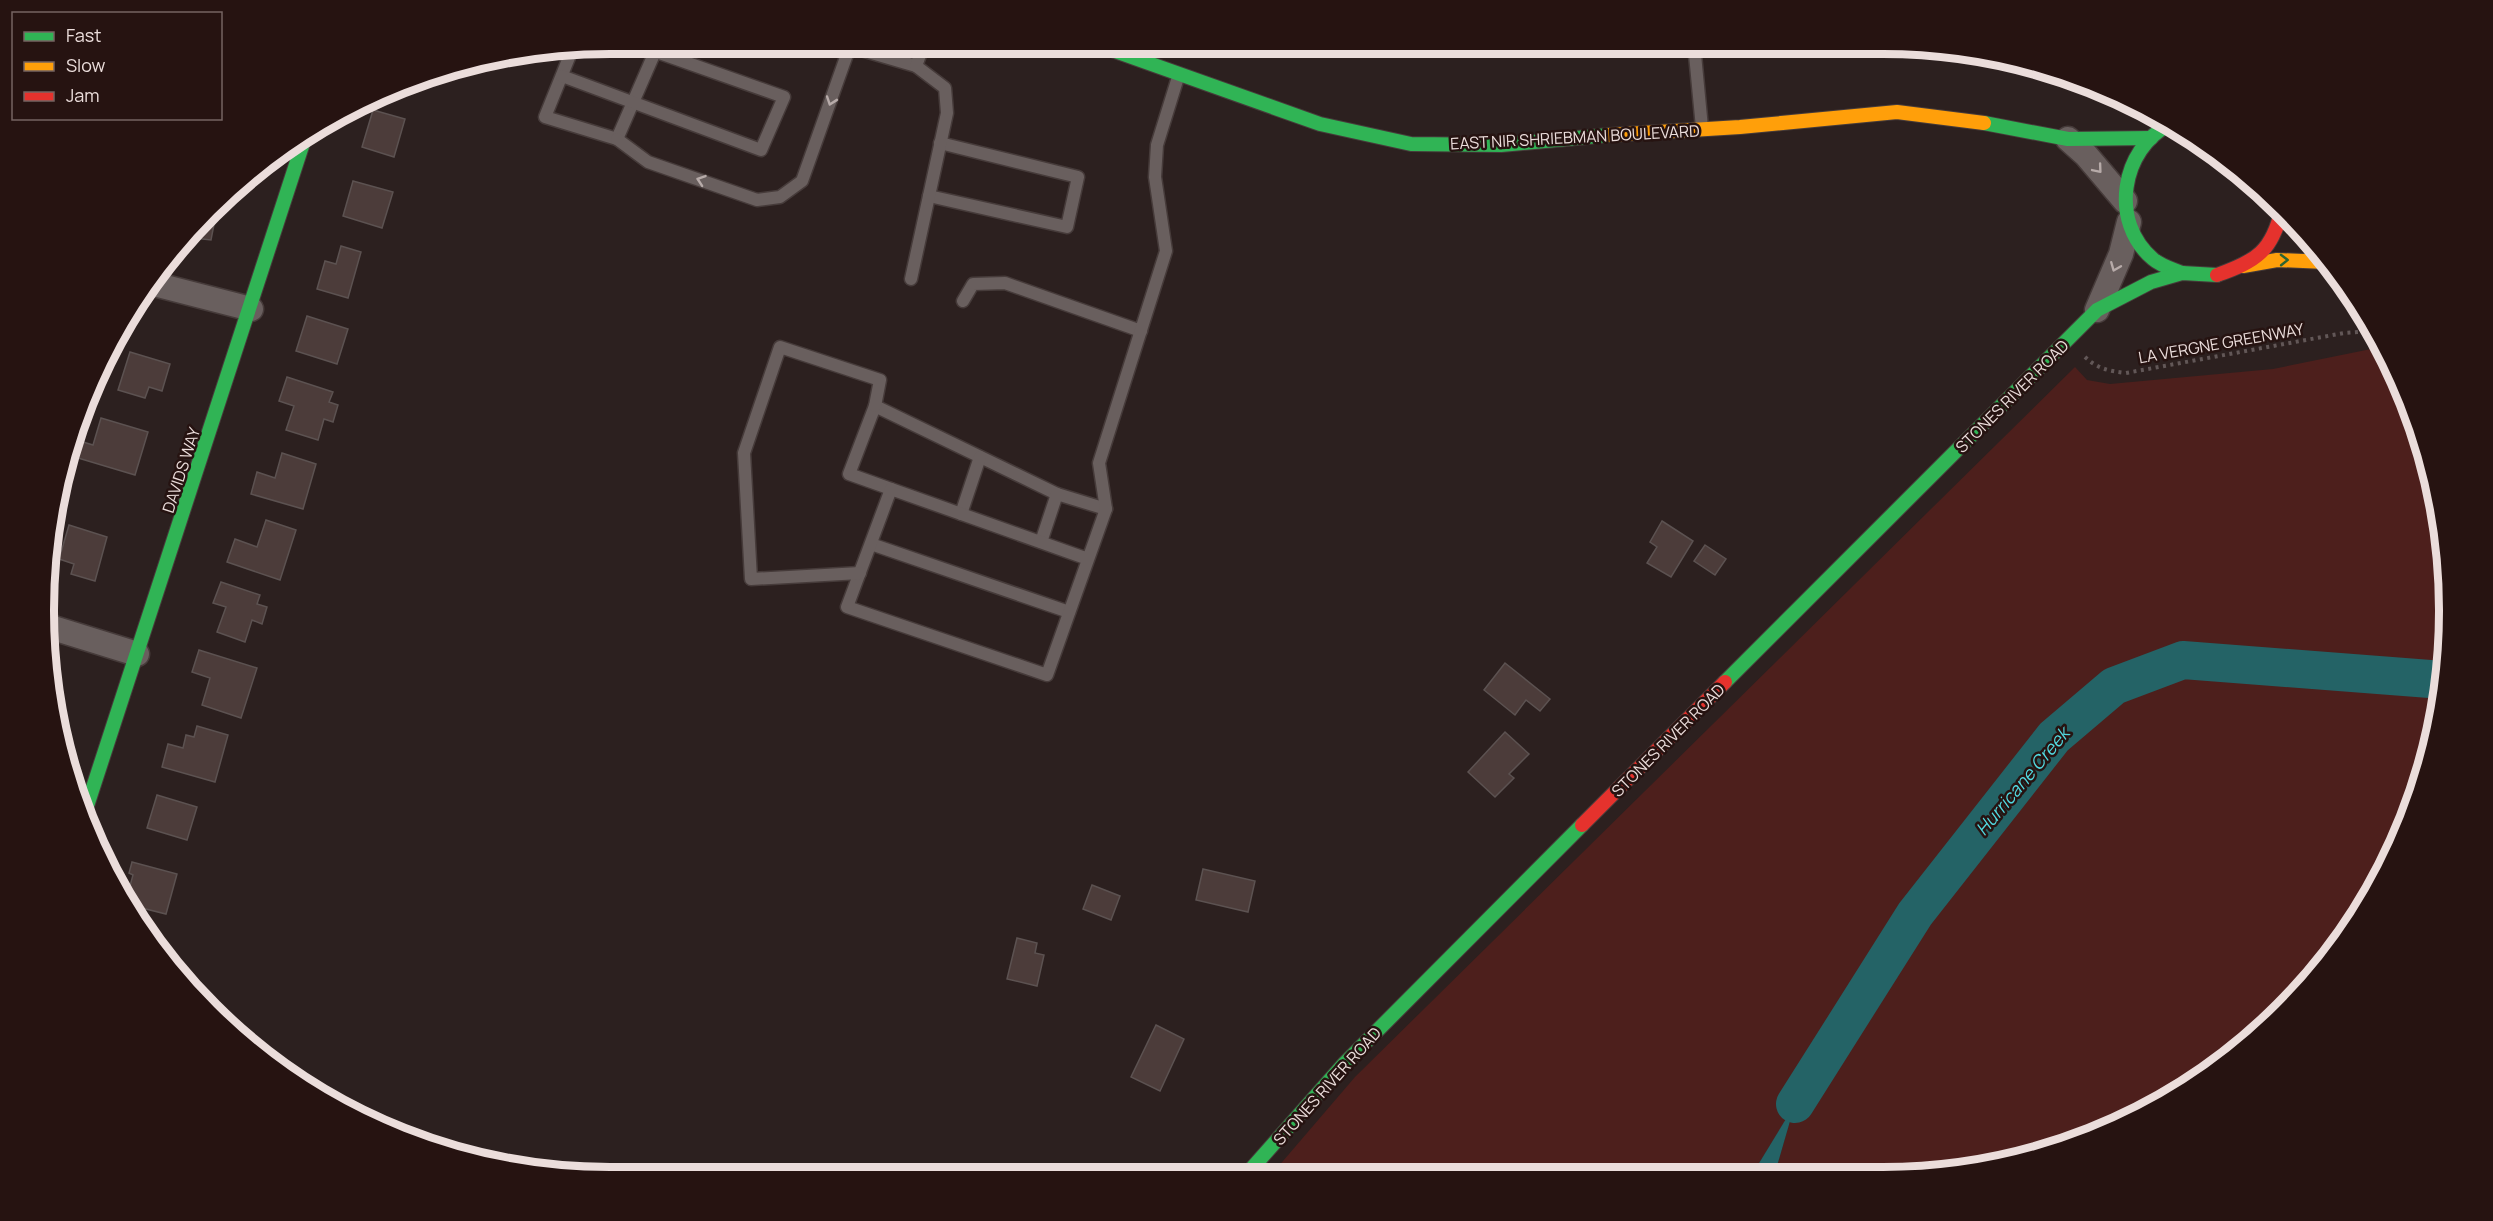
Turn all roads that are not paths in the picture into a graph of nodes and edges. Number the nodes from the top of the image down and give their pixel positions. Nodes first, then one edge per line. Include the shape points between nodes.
1 (653, 54) edge
2 (674, 54) edge
3 (843, 54) edge
4 (876, 54) edge
5 (920, 54) edge
6 (1124, 54) edge
7 (1695, 54) edge
8 (570, 55) edge
9 (916, 66) junction
10 (1180, 73) junction
11 (562, 76) junction
12 (634, 103) junction
13 (1702, 129) junction
14 (2162, 130) edge
15 (2151, 138) junction
16 (617, 139) junction
17 (2068, 139) junction
18 (940, 143) junction
19 (302, 148) edge
20 (929, 196) junction
21 (2127, 212) junction
22 (2279, 220) edge
23 (2315, 262) edge
24 (2242, 266) junction
25 (2182, 273) junction
26 (911, 279) dead end
27 (159, 285) edge
28 (963, 301) dead end
29 (251, 309) junction
30 (2097, 310) junction
31 (1141, 331) junction
32 (874, 406) junction
33 (980, 457) junction
34 (891, 489) junction
35 (1057, 494) junction
36 (1106, 509) junction
37 (961, 514) junction
38 (1041, 542) junction
39 (871, 544) junction
40 (1088, 559) junction
41 (860, 573) junction
42 (1069, 612) junction
43 (54, 628) edge
44 (137, 654) junction
45 (88, 802) edge
46 (1253, 1167) edge

1 - 12 lane
2 - 12 lane via 784,98 761,150
3 -> 16 lane via 802,181 780,197 757,200 648,162
4 - 9 lane
5 - 9 lane
6 - 10 street, EAST NIR SHRIEBMAN BOULEVARD
7 - 13 lane
8 - 11 lane
9 - 18 lane via 945,88 947,112
10 - 13 street, EAST NIR SHRIEBMAN BOULEVARD via 1320,124 1411,144 1502,145
10 - 31 lane via 1157,145 1155,177 1166,251
11 - 12 lane
11 - 16 lane via 546,117
12 - 16 lane
13 - 17 street, EAST NIR SHRIEBMAN BOULEVARD via 1897,112 2000,124
14 - 15 street, STONES RIVER ROAD
15 - 17 street, EAST NIR SHRIEBMAN BOULEVARD
15 - 21 street, STONES RIVER ROAD via 2132,161 2124,188
17 -> 21 street via 2086,155
18 - 20 lane
18 - 20 lane via 1078,177 1067,227
19 - 29 street, DAVIDS WAY
20 - 26 lane
21 - 25 street, STONES RIVER ROAD via 2138,241 2151,258
21 -> 30 street, STONES RIVER ROAD via 2121,254
22 - 24 street, STONES RIVER ROAD via 2276,233 2264,249
24 -> 23 street via 2277,260
24 - 25 street, STONES RIVER ROAD via 2216,275
25 - 30 street, STONES RIVER ROAD via 2151,282
27 - 29 street
28 - 31 lane via 973,284 1005,283
29 - 44 street, DAVIDS WAY
30 - 46 street, STONES RIVER ROAD via 1360,1048
31 - 36 lane via 1099,463
32 - 33 lane
32 - 34 lane via 849,474
32 - 41 lane via 880,380 780,347 744,453 751,579
33 - 35 lane
33 - 37 lane
34 - 37 lane
34 - 39 lane
35 - 36 lane
35 - 38 lane
36 - 40 lane
37 - 38 lane
38 - 40 lane
39 - 41 lane
39 - 42 lane
40 - 42 lane
41 - 42 lane via 847,607 1047,675
43 - 44 street
44 - 45 street, DAVIDS WAY

